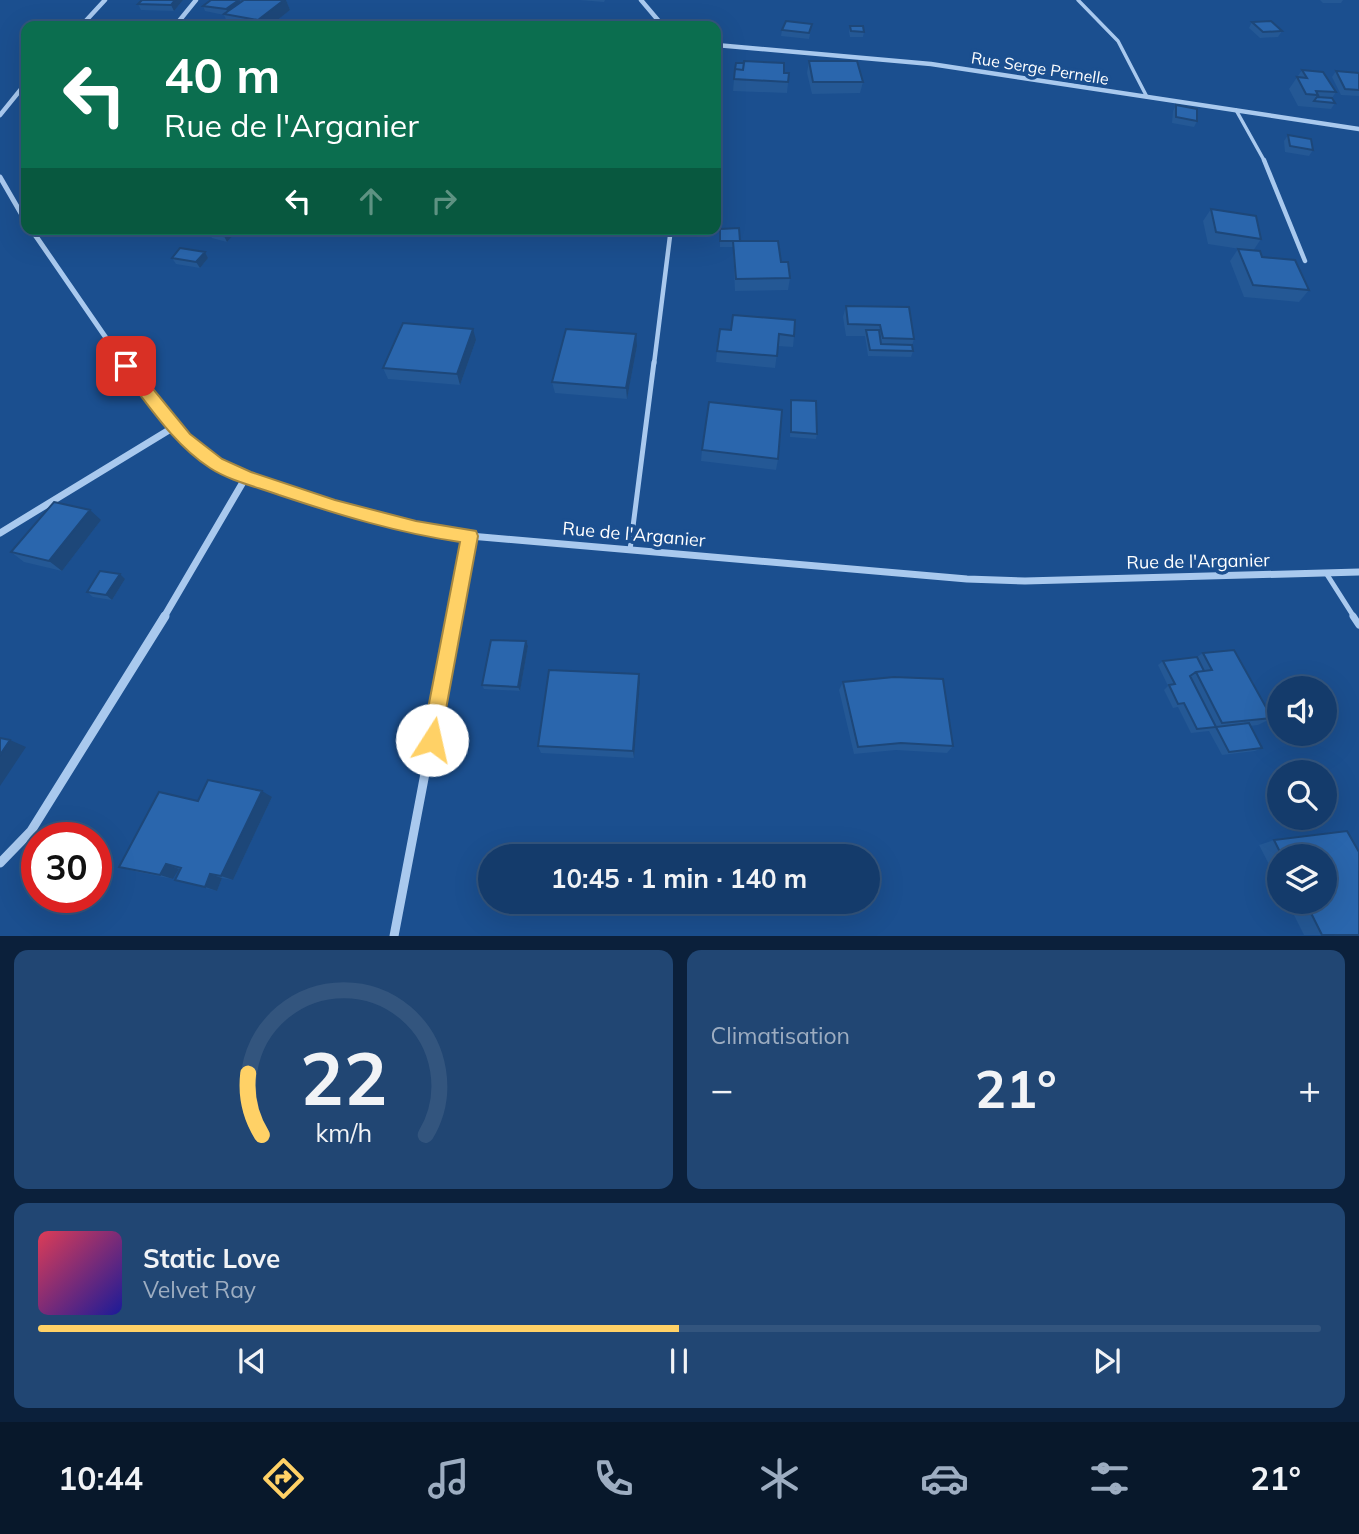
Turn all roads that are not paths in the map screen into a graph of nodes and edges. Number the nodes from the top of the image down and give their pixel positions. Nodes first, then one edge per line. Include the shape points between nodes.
1 (106, 0) edge
2 (196, 0) edge
3 (641, 0) edge
4 (1078, 0) edge
5 (85, 21) edge
6 (180, 21) edge
7 (658, 21) edge
8 (721, 45) edge
9 (21, 89) edge
10 (1147, 97) junction
11 (1236, 110) junction
12 (0, 116) edge
13 (1359, 129) edge
14 (0, 177) edge
15 (21, 211) edge
16 (35, 235) edge
17 (670, 236) dead end
18 (1305, 261) dead end
19 (174, 427) junction
20 (246, 477) junction
21 (0, 533) edge
22 (470, 536) junction
23 (630, 550) junction
24 (1359, 572) edge
25 (1326, 573) junction
26 (1359, 625) edge
27 (0, 863) edge
28 (394, 936) edge

1 - 5 street
2 - 6 street
3 - 7 street
4 - 10 lane via 1118,41
8 - 10 street, Rue Serge Pernelle via 884,58
9 - 12 street
10 - 11 street, Rue Serge Pernelle
11 - 13 street, Rue Serge Pernelle
11 - 18 lane via 1271,175
14 - 15 street
16 - 19 street, Rue de l'Arganier via 83,308
17 - 23 lane
19 - 20 street, Rue de l'Arganier via 216,464
19 - 21 street
20 - 22 street, Rue de l'Arganier via 416,528
20 - 27 street via 31,831
22 - 23 street, Rue de l'Arganier
22 - 28 street
23 - 25 street, Rue de l'Arganier via 967,579
24 - 25 street, Rue de l'Arganier
25 - 26 lane

